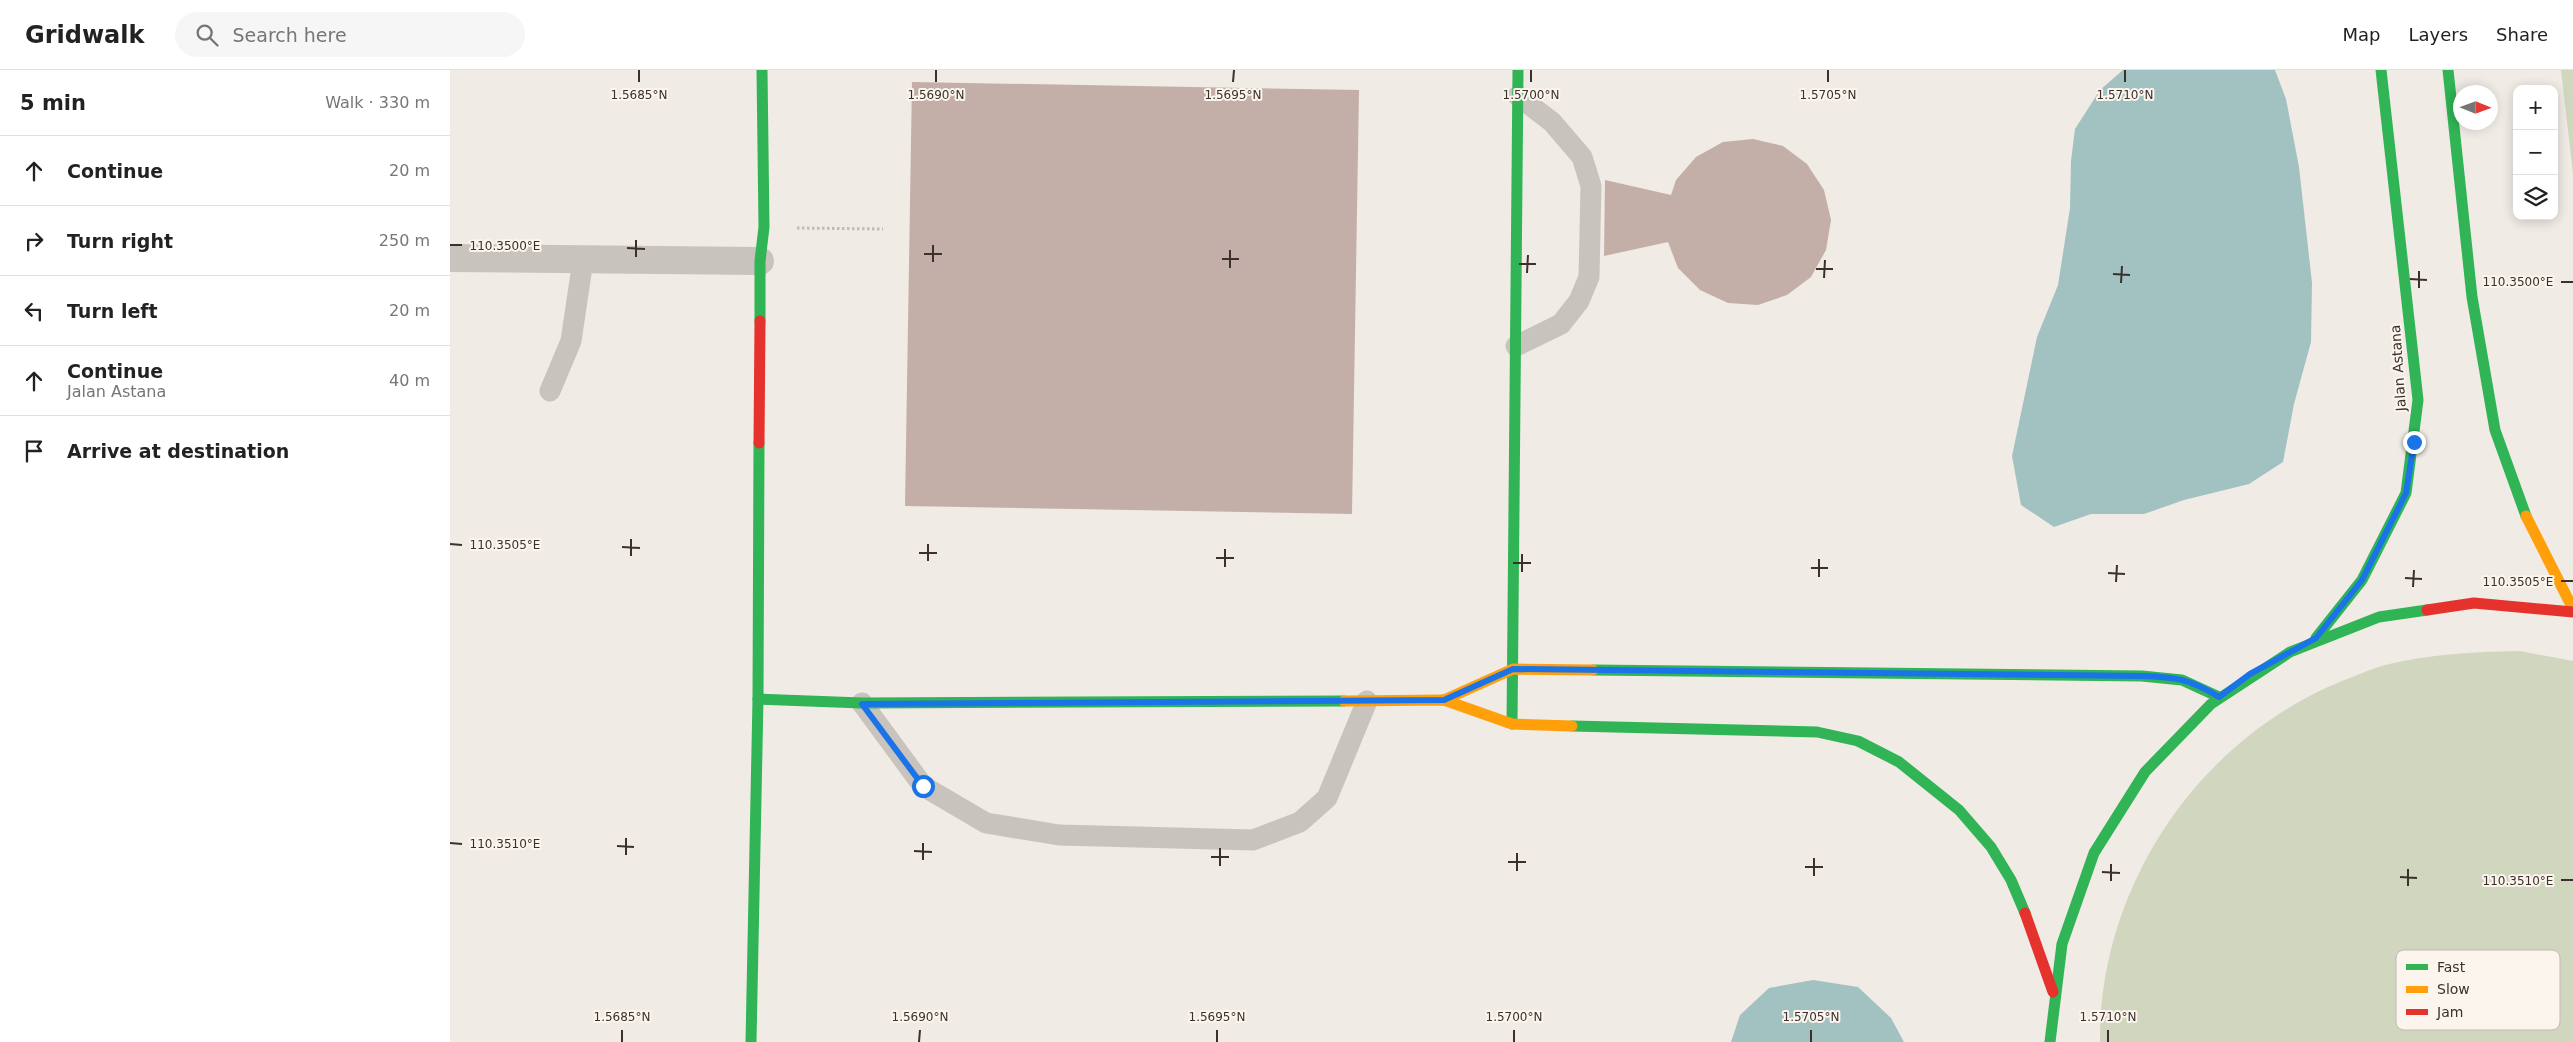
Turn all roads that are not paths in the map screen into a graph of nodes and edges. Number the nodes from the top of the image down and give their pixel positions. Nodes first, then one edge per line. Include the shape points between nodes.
1 (762, 70) edge
2 (1518, 70) edge
3 (2381, 70) edge
4 (2448, 70) edge
5 (1518, 96) junction
6 (450, 258) edge
7 (583, 260) junction
8 (760, 261) junction
9 (1516, 346) junction
10 (550, 390) dead end
11 (2573, 610) edge
12 (2316, 638) junction
13 (1513, 669) junction
14 (2219, 697) junction
15 (758, 699) junction
16 (1444, 700) junction
17 (1367, 701) junction
18 (862, 704) junction
19 (1512, 724) junction
20 (2053, 992) junction
21 (751, 1042) edge
22 (2050, 1042) edge

1 - 8 street via 764,227
2 - 5 street
3 - 12 street, Jalan Astana via 2418,400 2414,442 2406,493 2390,526 2362,580
4 - 11 street via 2472,297 2495,430 2529,525
5 - 9 street
5 - 9 lane via 1552,122 1582,157 1591,186 1589,277 1579,301 1561,324
6 - 7 street
7 - 8 street
7 - 10 lane via 571,341
8 - 15 street
9 - 13 street
11 - 12 street via 2460,604 2387,615
12 - 14 street via 2250,674
13 - 14 street via 2176,677 2198,684
13 - 16 street
13 - 19 street
14 - 20 street via 2189,722 2138,779 2097,845 2069,916
15 - 18 street
15 - 21 street
16 - 17 street
16 - 19 street
17 - 18 street
17 - 18 lane via 1327,798 1300,822 1254,840 1059,835 986,823 923,786
19 - 20 street via 1817,732 1857,741 1893,759 1924,780 1972,823 2002,863 2020,900
20 - 22 street

